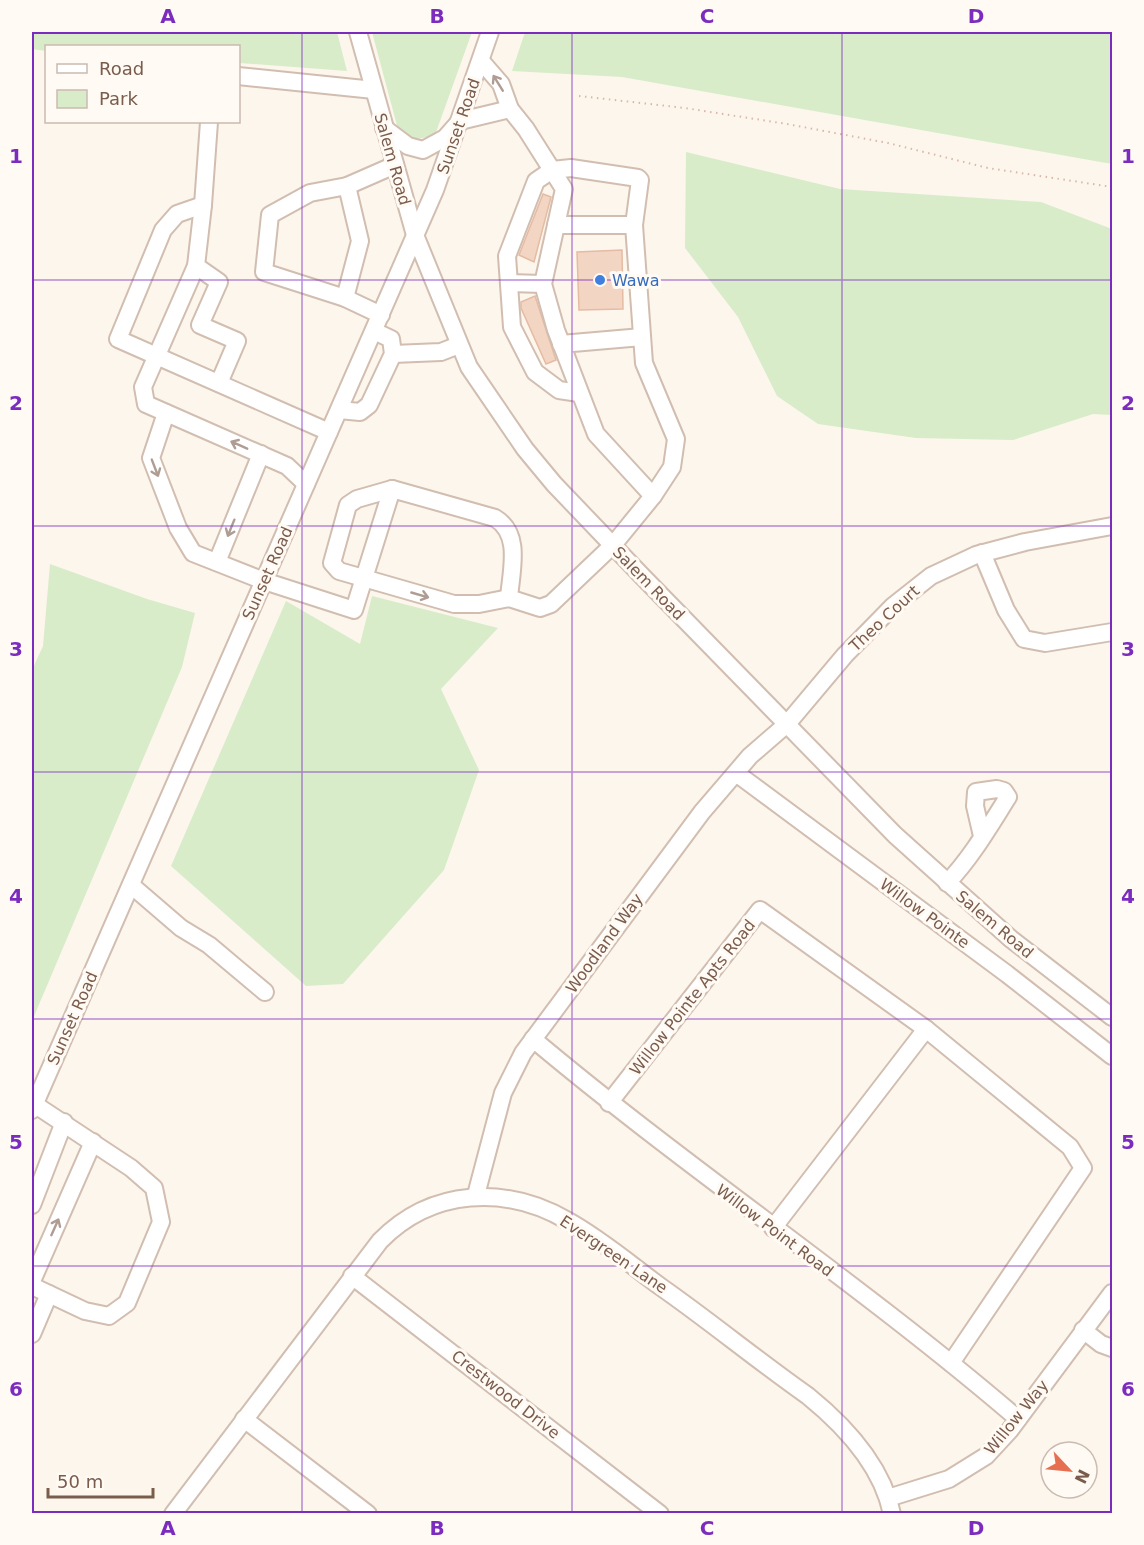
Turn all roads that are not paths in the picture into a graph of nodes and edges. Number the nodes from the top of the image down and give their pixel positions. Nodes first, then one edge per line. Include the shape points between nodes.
1 (358, 32) edge
2 (490, 32) edge
3 (481, 61) junction
4 (240, 76) edge
5 (374, 90) junction
6 (510, 109) junction
7 (460, 121) junction
8 (209, 123) edge
9 (384, 128) junction
10 (395, 165) junction
11 (552, 171) junction
12 (347, 186) junction
13 (203, 205) junction
14 (556, 225) junction
15 (634, 225) junction
16 (415, 235) junction
17 (196, 266) junction
18 (509, 283) junction
19 (543, 284) junction
20 (345, 298) junction
21 (381, 315) junction
22 (374, 331) junction
23 (642, 337) junction
24 (561, 344) junction
25 (459, 345) junction
26 (393, 354) junction
27 (156, 355) junction
28 (219, 383) junction
29 (579, 393) junction
30 (339, 410) junction
31 (166, 413) junction
32 (329, 432) junction
33 (261, 454) junction
34 (306, 484) junction
35 (392, 489) junction
36 (652, 496) junction
37 (1113, 526) edge
38 (613, 545) junction
39 (982, 553) junction
40 (217, 562) junction
41 (363, 579) junction
42 (264, 581) junction
43 (509, 598) junction
44 (1113, 632) edge
45 (787, 724) junction
46 (736, 773) junction
47 (982, 836) dead end
48 (947, 884) junction
49 (131, 885) junction
50 (265, 992) dead end
51 (1113, 1017) edge
52 (926, 1029) junction
53 (533, 1039) junction
54 (1113, 1056) edge
55 (609, 1103) junction
56 (33, 1107) edge
57 (64, 1122) junction
58 (93, 1142) junction
59 (476, 1196) junction
60 (32, 1205) edge
61 (773, 1228) junction
62 (352, 1276) junction
63 (32, 1281) edge
64 (32, 1286) edge
65 (49, 1294) junction
66 (1110, 1300) edge
67 (1083, 1330) junction
68 (32, 1334) edge
69 (1113, 1348) edge
70 (951, 1363) junction
71 (244, 1419) junction
72 (1018, 1419) junction
73 (890, 1506) edge
74 (173, 1514) edge
75 (368, 1514) edge
76 (660, 1514) edge

1 - 5 street, Salem Road
2 - 3 street, Sunset Road
6 -> 3 street via 501,84
3 - 7 street, Sunset Road
4 - 5 street
5 - 9 street, Salem Road
6 - 7 street
6 - 11 street
7 - 9 street via 445,138 423,150 408,146
7 - 16 street, Sunset Road
8 - 13 street
9 - 10 street, Salem Road
10 - 12 street
10 - 16 street, Salem Road
11 - 14 street via 564,189
11 - 15 street via 571,168 639,178
11 - 18 street via 536,181 507,256
12 - 20 street via 360,241
12 - 20 street via 310,193 270,214 264,272
13 - 17 street
13 - 27 street via 177,214 163,230 118,339
14 - 15 street
14 - 19 street
15 - 23 street
16 - 21 street, Sunset Road
16 - 25 street, Salem Road
17 - 27 street
17 - 28 street via 219,282 200,325 237,341
18 - 19 street
18 - 29 street via 512,327 535,372 559,390
19 - 24 street
20 - 21 street
21 - 22 street, Sunset Road
22 - 26 street via 391,339
22 - 30 street, Sunset Road
23 - 24 street
23 - 36 street via 644,363 676,439 672,467
24 - 29 street
25 - 26 street via 441,352
25 - 38 street, Salem Road via 478,382 525,449
26 - 30 street via 369,405 360,412
27 - 28 street
27 - 31 street via 143,387 146,404
28 - 32 street
29 - 36 street via 597,434
30 - 32 street, Sunset Road
33 -> 31 street
31 -> 40 street via 151,458 178,528 193,553
32 - 34 street, Sunset Road
33 - 34 street via 287,466
33 -> 40 street
34 - 42 street, Sunset Road
35 - 41 street
35 - 41 street via 348,505 332,563 339,571
35 - 43 street via 506,524 513,547
36 - 38 street
37 - 39 street, Theo Court
38 - 43 street via 546,608
38 - 45 street, Salem Road
39 - 44 street via 1006,610 1024,639 1045,643
39 - 45 street, Theo Court via 931,576 901,599 845,655
40 - 42 street
41 - 42 street via 354,610
41 -> 43 street via 454,604
42 - 49 street, Sunset Road
45 - 46 street, Woodland Way
45 - 48 street, Salem Road
46 - 53 street, Woodland Way via 702,812
46 - 54 street, Willow Pointe
47 - 48 street
48 - 51 street, Salem Road
49 - 50 street
49 - 56 street, Sunset Road
52 - 55 street, Willow Pointe Apts Road via 760,910
52 - 61 street
52 - 70 street via 1070,1147 1083,1168
53 - 55 street, Willow Point Road
53 - 59 street, Woodland Way via 503,1093
55 - 61 street, Willow Point Road
56 - 57 street
57 - 58 street
57 - 60 street
63 -> 58 street
58 - 65 street via 154,1188 161,1222 127,1304 109,1316 86,1311
59 - 62 street, Evergreen Lane via 448,1200 411,1216 385,1236
59 - 73 street, Evergreen Lane via 529,1205 554,1214 628,1261 834,1418 867,1457
61 - 70 street, Willow Point Road
62 - 71 street, Evergreen Lane
62 - 76 street, Crestwood Drive
64 - 65 street
65 - 68 street
66 - 67 street, Willow Way
67 - 69 street
67 - 72 street, Willow Way
70 - 72 street, Willow Point Road
71 - 74 street, Evergreen Lane
71 - 75 street
72 - 73 street, Willow Way via 986,1456 958,1474

